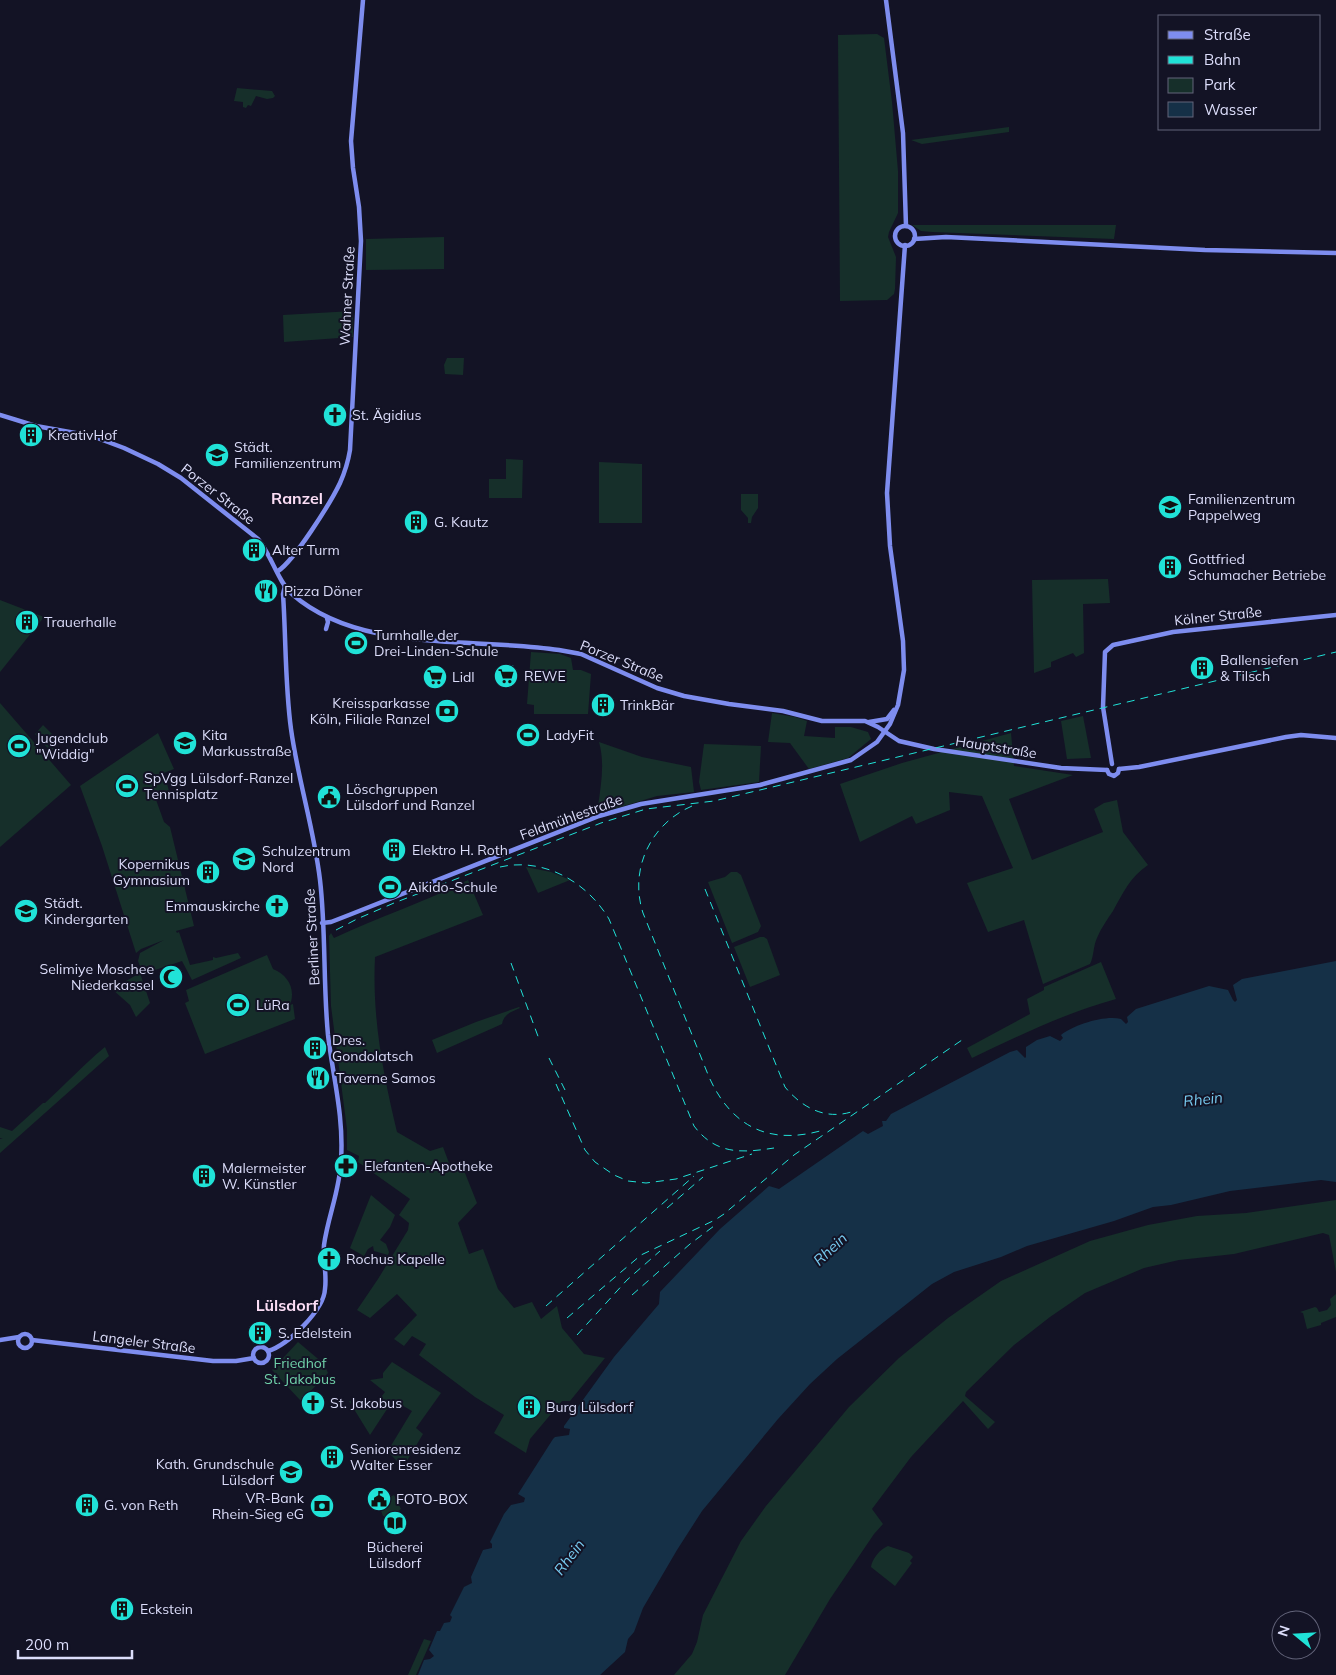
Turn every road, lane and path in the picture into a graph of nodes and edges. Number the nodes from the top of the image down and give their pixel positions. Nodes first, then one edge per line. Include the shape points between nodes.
1 (363, 0) edge
2 (886, 0) edge
3 (906, 226) junction
4 (914, 232) junction
5 (946, 237) junction
6 (914, 239) junction
7 (905, 245) junction
8 (1336, 254) edge
9 (0, 415) edge
10 (278, 572) junction
11 (285, 586) junction
12 (1336, 615) edge
13 (326, 616) junction
14 (326, 629) dead end
15 (898, 705) junction
16 (868, 722) junction
17 (885, 732) junction
18 (1336, 738) edge
19 (1112, 764) junction
20 (1119, 769) junction
21 (1107, 770) junction
22 (322, 923) junction
23 (19, 1337) junction
24 (0, 1340) edge
25 (32, 1340) junction
26 (18, 1343) junction
27 (268, 1351) junction
28 (254, 1358) junction

1 - 10 street, Wahner Straße via 351,141 361,241 350,450 338,488 297,550
2 - 3 street via 902,133
3 - 4 street
3 - 7 street via 896,235 897,241
4 - 5 street
4 - 6 street
5 - 6 street
5 - 8 street
6 - 7 street
7 - 15 street via 887,487 890,546 903,641 903,680
9 - 10 street, Porzer Straße via 100,439 164,467 258,539
10 - 11 street, Porzer Straße
11 - 13 street, Porzer Straße
11 - 22 street, Berliner Straße via 290,726 317,860
12 - 19 street, Kölner Straße via 1172,632 1113,645 1106,652 1103,707
13 - 14 street
13 - 16 street, Porzer Straße via 385,635 580,654 670,692 708,701 783,711 822,721
15 - 16 street via 887,719
15 - 17 street
16 - 17 street, Porzer Straße
17 - 21 street, Hauptstraße via 899,741 925,747 1061,768
17 - 22 street, Feldmühlestraße via 877,742 851,760 760,785 641,804 598,816 350,915
18 - 20 street via 1286,736
19 - 20 street via 1118,765
19 - 21 street
20 - 21 street via 1114,776
22 - 27 street, Berliner Straße via 328,1034 342,1129 340,1178 324,1246 326,1288 320,1304 290,1338
23 - 24 street
23 - 25 street via 26,1334
23 - 26 street
24 - 26 street
25 - 26 street via 27,1348 20,1347
25 - 28 street, Langeler Straße via 197,1360
27 - 28 street via 258,1348
27 - 28 street via 269,1358 264,1362 259,1363

